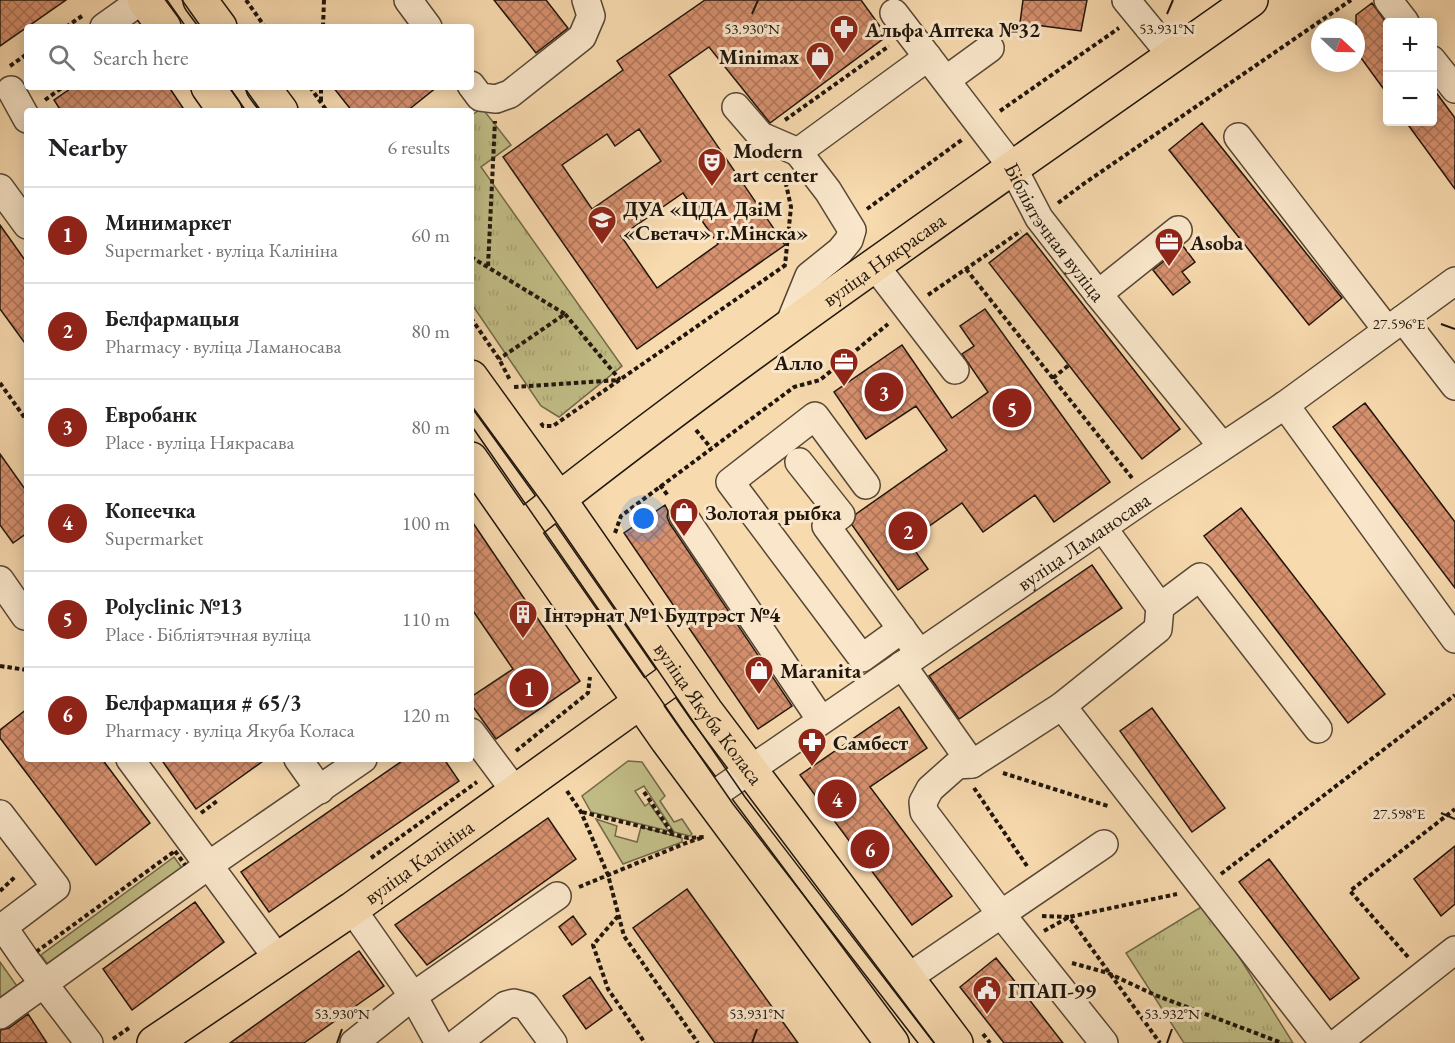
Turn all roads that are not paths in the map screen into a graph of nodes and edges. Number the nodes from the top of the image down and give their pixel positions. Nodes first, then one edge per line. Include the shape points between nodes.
1 (143, 0) edge
2 (200, 0) edge
3 (408, 0) edge
4 (586, 0) edge
5 (1125, 0) edge
6 (1251, 0) edge
7 (1388, 0) edge
8 (887, 4) edge
9 (1402, 18) edge
10 (108, 24) edge
11 (162, 24) edge
12 (218, 24) edge
13 (426, 24) edge
14 (990, 48) dead end
15 (928, 57) junction
16 (1172, 57) junction
17 (1437, 66) edge
18 (946, 80) junction
19 (13, 89) edge
20 (474, 89) edge
21 (1455, 89) edge
22 (210, 90) edge
23 (265, 90) edge
24 (736, 107) dead end
25 (223, 108) edge
26 (279, 108) edge
27 (24, 113) edge
28 (1238, 136) dead end
29 (786, 154) junction
30 (1013, 168) junction
31 (0, 188) edge
32 (24, 221) edge
33 (1178, 230) dead end
34 (875, 266) junction
35 (1455, 280) edge
36 (1098, 294) junction
37 (1395, 324) junction
38 (789, 326) junction
39 (955, 370) dead end
40 (474, 380) edge
41 (1455, 386) edge
42 (1285, 405) junction
43 (1222, 446) junction
44 (799, 462) dead end
45 (476, 475) edge
46 (866, 485) dead end
47 (559, 499) junction
48 (683, 515) dead end
49 (1103, 528) junction
50 (521, 529) junction
51 (0, 580) edge
52 (1160, 608) junction
53 (24, 613) edge
54 (902, 630) junction
55 (1455, 639) edge
56 (910, 659) junction
57 (680, 674) junction
58 (640, 702) junction
59 (1062, 706) junction
60 (820, 720) junction
61 (1318, 729) dead end
62 (474, 736) edge
63 (132, 762) edge
64 (300, 762) edge
65 (359, 762) edge
66 (965, 764) junction
67 (749, 770) junction
68 (506, 779) junction
69 (320, 789) junction
70 (709, 798) junction
71 (0, 814) edge
72 (1104, 844) dead end
73 (209, 865) junction
74 (557, 896) road end
75 (352, 909) junction
76 (1001, 914) junction
77 (1455, 950) edge
78 (278, 959) junction
79 (906, 979) junction
80 (44, 985) junction
81 (413, 996) junction
82 (0, 1015) edge
83 (146, 1033) edge
84 (89, 1043) edge
85 (354, 1043) edge
86 (439, 1043) edge
87 (457, 1043) edge
88 (553, 1043) edge
89 (892, 1043) edge
90 (956, 1043) edge
91 (1104, 1043) edge
92 (1324, 1043) edge
93 (1337, 1043) edge

1 - 10 street
1 - 11 main road
2 - 12 main road
3 - 13 street
4 - 20 street via 591,16 582,37 510,94 496,99 480,97
5 - 16 street
6 - 16 main road, вуліца Някрасава
7 - 9 street
8 - 15 street, Бібліятэчная вуліца
14 - 18 street
15 - 18 street, Бібліятэчная вуліца
15 - 29 street
16 - 30 main road, вуліца Някрасава
17 - 21 street
18 - 30 street, Бібліятэчная вуліца
19 - 27 street
22 - 25 main road
23 - 26 main road
24 - 29 street via 761,136
28 - 37 street
29 - 38 street via 828,191 852,230 840,251 809,276
30 - 34 main road, вуліца Някрасава
30 - 36 street, Бібліятэчная вуліца via 1039,218
31 - 32 street
33 - 36 street
34 - 38 main road, вуліца Някрасава
34 - 39 street
35 - 37 street, вуліца Ламаносава
36 - 43 street, Бібліятэчная вуліца
37 - 41 street
37 - 42 street, вуліца Ламаносава
38 - 47 main road, вуліца Някрасава
40 - 47 main road, вуліца Якуба Коласа
42 - 43 street, вуліца Ламаносава
42 - 55 street
43 - 49 street, вуліца Ламаносава
44 - 54 street via 841,515 826,526
45 - 50 main road
46 - 54 street via 815,416 730,482 862,658
47 - 50 main road, вуліца Някрасава
47 - 57 main road, вуліца Якуба Коласа
48 - 60 street
49 - 52 street
49 - 56 street, вуліца Ламаносава
50 - 58 main road
51 - 53 street
52 - 59 street via 1158,629
52 - 61 street via 1200,577
54 - 56 street
56 - 60 street, вуліца Ламаносава
56 - 66 street
57 - 58 main road, вуліца Калініна
57 - 67 main road, вуліца Якуба Коласа
58 - 68 main road, вуліца Калініна
58 - 70 main road
59 - 66 street
59 - 92 street
60 - 67 street, вуліца Ламаносава
62 - 68 street
63 - 73 street
64 - 69 street
65 - 69 street
66 - 76 street via 930,789 923,802 924,812
67 - 70 street, вуліца Ламаносава
67 - 79 main road, вуліца Якуба Коласа
68 - 75 main road, вуліца Калініна
69 - 73 street
70 - 89 main road
71 - 80 street via 56,886 3,927
72 - 76 street
73 - 78 street
73 - 80 street
74 - 81 street
75 - 78 main road, вуліца Калініна
75 - 81 street
76 - 79 street
76 - 91 street
77 - 93 street
78 - 83 main road, вуліца Калініна
79 - 90 main road, вуліца Якуба Коласа
80 - 82 street
80 - 84 street
81 - 85 street
81 - 86 street
87 - 88 street via 506,1005 514,1004 526,1006

